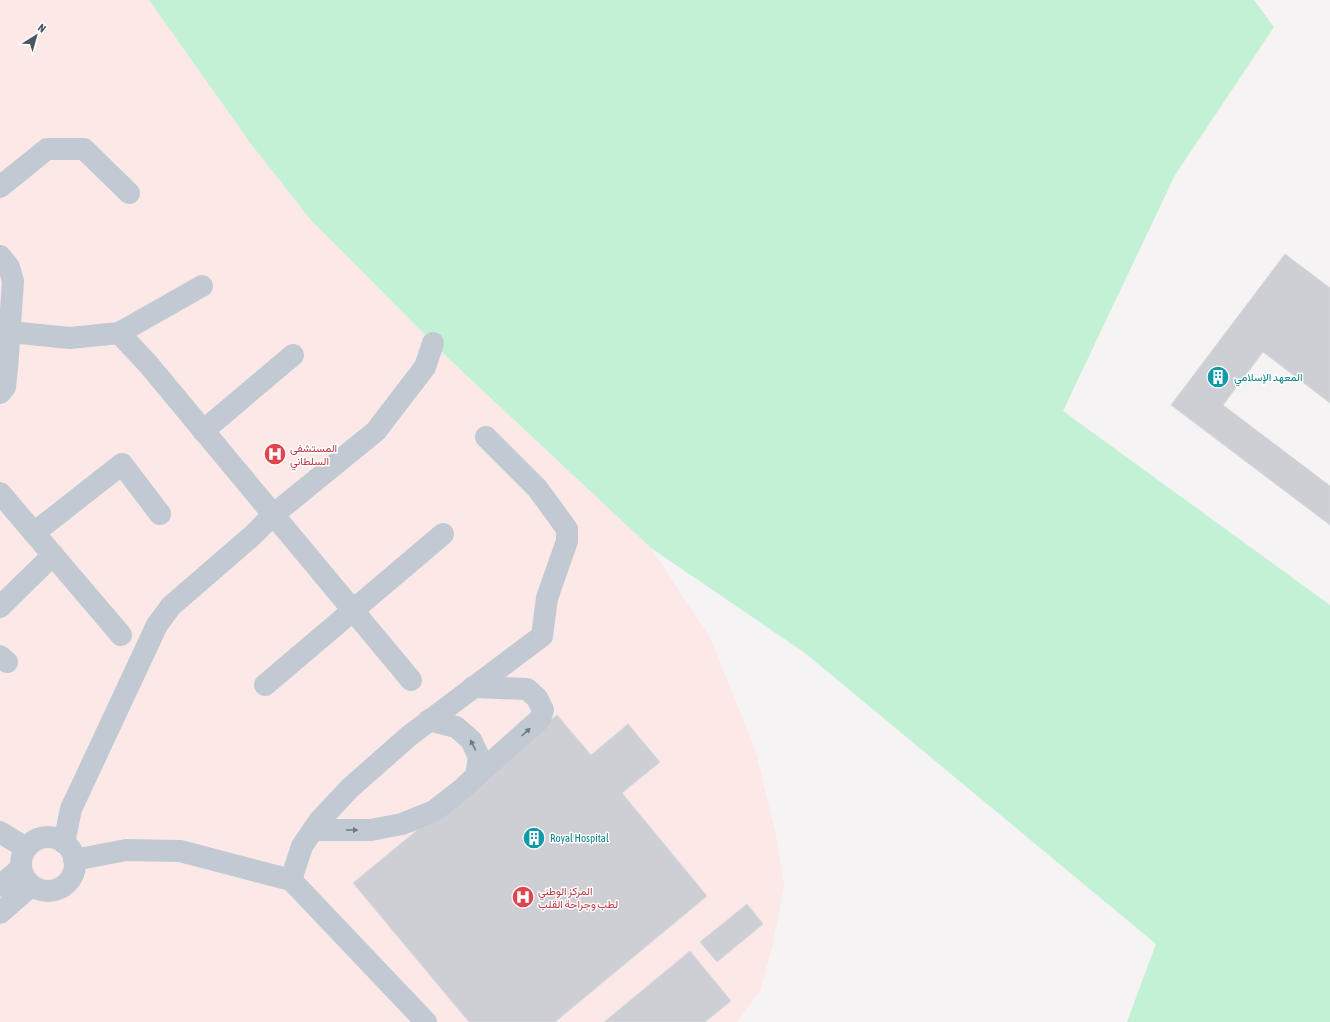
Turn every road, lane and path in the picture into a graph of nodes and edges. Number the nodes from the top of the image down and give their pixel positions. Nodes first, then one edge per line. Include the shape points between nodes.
1 (0, 187) edge
2 (129, 194) dead end
3 (0, 256) edge
4 (202, 286) dead end
5 (10, 332) junction
6 (119, 333) junction
7 (433, 343) dead end
8 (293, 355) dead end
9 (0, 393) edge
10 (203, 431) junction
11 (486, 437) dead end
12 (0, 493) edge
13 (160, 514) dead end
14 (273, 515) junction
15 (34, 533) junction
16 (443, 534) dead end
17 (53, 555) junction
18 (0, 606) edge
19 (353, 610) junction
20 (121, 635) dead end
21 (411, 680) dead end
22 (265, 685) dead end
23 (473, 687) junction
24 (429, 720) junction
25 (476, 776) junction
26 (313, 830) junction
27 (0, 832) edge
28 (69, 851) junction
29 (26, 867) junction
30 (291, 880) junction
31 (0, 886) edge
32 (0, 913) edge
33 (426, 1022) edge

1 - 2 street via 47,149 84,149
3 - 5 street via 9,267 13,281
4 - 6 street
5 - 6 street via 70,338
5 - 9 street via 7,369 4,387
6 - 10 street
7 - 14 street via 425,367 376,431
8 - 10 street
10 - 14 street
11 - 23 street via 537,488 567,529 568,541 547,598 542,636
12 - 15 street
13 - 15 street via 122,464
14 - 19 street
14 - 28 street via 171,606 157,625 71,809
15 - 17 street
16 - 19 street
17 - 18 street
17 - 20 street
19 - 21 street
19 - 22 street
23 - 24 street
25 -> 23 street via 540,720 543,710 537,698 527,689
25 -> 24 street via 479,757 471,740 456,727
24 - 26 street via 350,788
26 -> 25 street via 371,830 402,824 434,811
26 - 30 street via 302,846
27 - 29 street
28 - 29 street via 56,839 40,838 32,842
28 - 29 street via 73,873 63,887 56,890 39,890
28 - 30 street via 180,851
29 - 31 street
29 - 32 street
30 - 33 street

